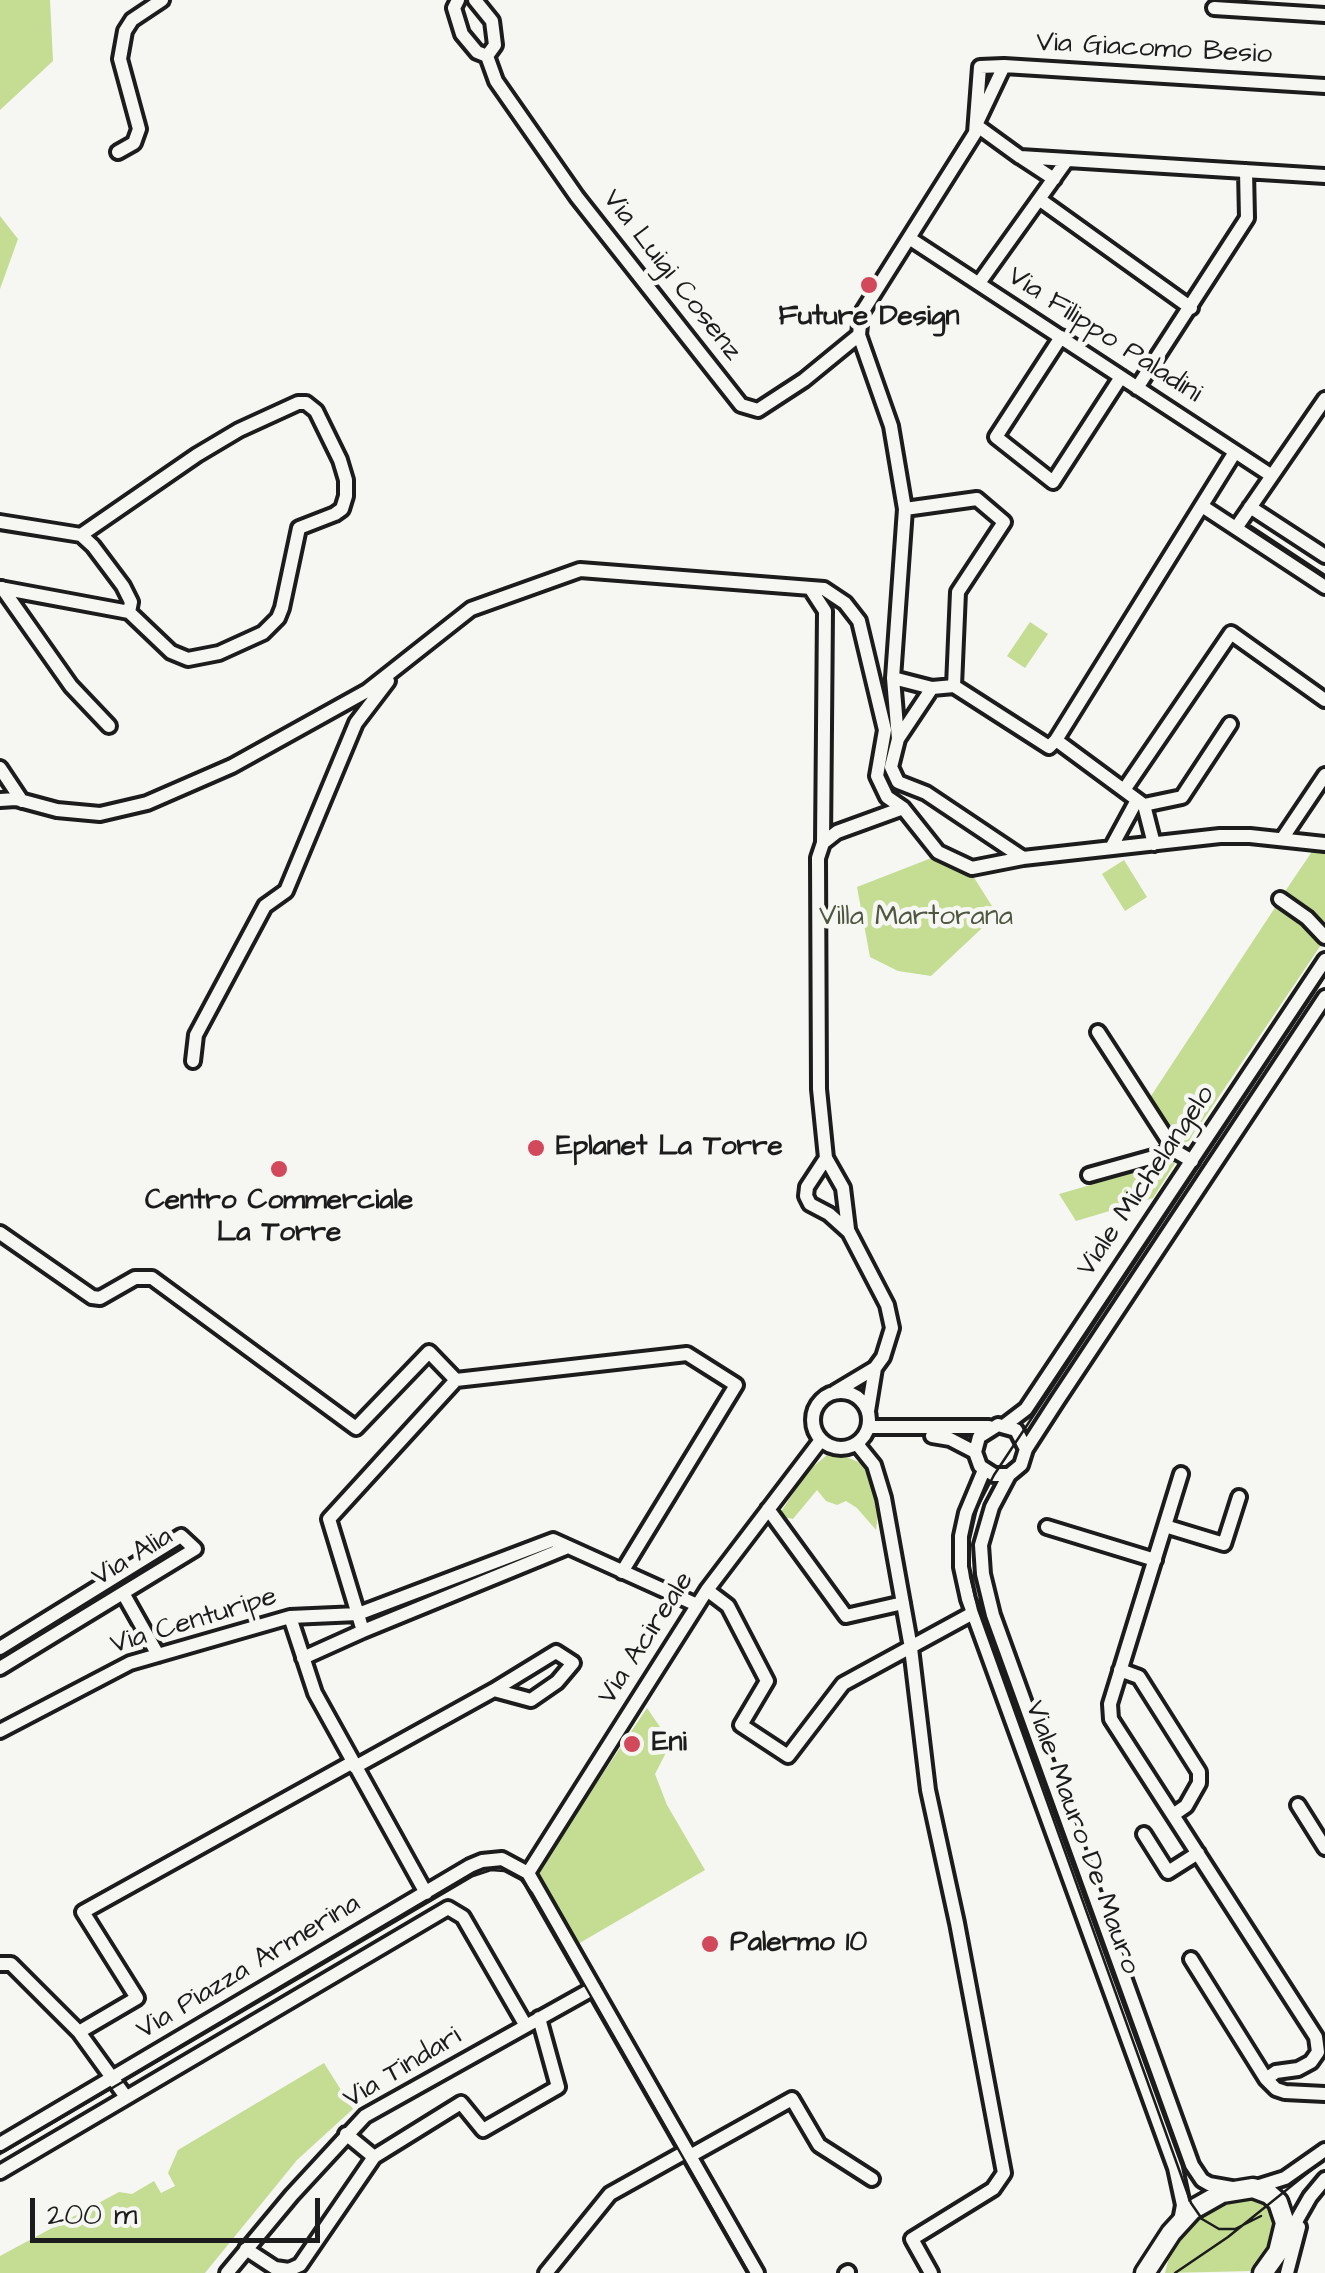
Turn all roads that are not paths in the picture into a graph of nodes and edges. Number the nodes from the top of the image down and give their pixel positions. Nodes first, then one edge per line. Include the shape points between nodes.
1 (162, 0) edge
2 (458, 0) edge
3 (475, 0) edge
4 (1214, 8) dead end
5 (1325, 15) edge
6 (487, 56) junction
7 (1004, 66) junction
8 (1325, 86) edge
9 (976, 126) junction
10 (118, 152) dead end
11 (1020, 157) junction
12 (1067, 160) junction
13 (1246, 172) junction
14 (1325, 176) edge
15 (1054, 179) junction
16 (1039, 199) junction
17 (910, 238) junction
18 (979, 284) junction
19 (1191, 308) junction
20 (859, 335) junction
21 (1060, 337) junction
22 (1121, 377) junction
23 (1137, 388) junction
24 (1325, 400) edge
25 (1235, 452) junction
26 (1272, 476) junction
27 (1202, 506) junction
28 (1250, 507) junction
29 (905, 509) junction
30 (0, 522) edge
31 (1236, 528) junction
32 (80, 535) junction
33 (1325, 556) edge
34 (1325, 587) edge
35 (1, 588) edge
36 (810, 588) junction
37 (129, 612) junction
38 (398, 667) junction
39 (893, 678) junction
40 (954, 686) junction
41 (932, 688) junction
42 (1325, 700) edge
43 (1230, 724) dead end
44 (109, 726) dead end
45 (898, 740) junction
46 (1056, 740) junction
47 (0, 771) edge
48 (1325, 775) edge
49 (1124, 790) junction
50 (0, 800) edge
51 (22, 801) junction
52 (1141, 802) junction
53 (903, 808) junction
54 (1282, 839) junction
55 (823, 843) junction
56 (1154, 844) junction
57 (1325, 844) edge
58 (1111, 848) junction
59 (1024, 858) junction
60 (1280, 900) dead end
61 (1325, 937) edge
62 (1325, 960) edge
63 (1325, 997) edge
64 (1098, 1032) dead end
65 (193, 1061) dead end
66 (1175, 1152) junction
67 (826, 1158) junction
68 (1192, 1161) junction
69 (1089, 1175) dead end
70 (812, 1180) junction
71 (838, 1180) junction
72 (843, 1197) junction
73 (817, 1210) junction
74 (848, 1232) junction
75 (0, 1233) edge
76 (875, 1368) junction
77 (456, 1380) junction
78 (835, 1392) junction
79 (868, 1411) junction
80 (998, 1426) junction
81 (863, 1436) junction
82 (821, 1440) junction
83 (1026, 1449) junction
84 (975, 1452) junction
85 (984, 1470) junction
86 (1181, 1474) dead end
87 (1009, 1475) junction
88 (1238, 1497) dead end
89 (768, 1509) junction
90 (1047, 1526) dead end
91 (1165, 1526) junction
92 (568, 1547) junction
93 (1154, 1560) junction
94 (622, 1572) junction
95 (707, 1590) junction
96 (123, 1593) junction
97 (903, 1603) junction
98 (697, 1605) junction
99 (973, 1613) junction
100 (358, 1614) junction
101 (290, 1616) junction
102 (363, 1631) junction
103 (0, 1648) edge
104 (911, 1648) junction
105 (158, 1655) junction
106 (303, 1658) junction
107 (0, 1668) edge
108 (1120, 1670) junction
109 (494, 1690) junction
110 (0, 1731) edge
111 (354, 1764) junction
112 (1298, 1805) dead end
113 (1174, 1815) junction
114 (1144, 1834) dead end
115 (1325, 1848) edge
116 (1198, 1853) junction
117 (528, 1873) junction
118 (426, 1893) junction
119 (1191, 1960) dead end
120 (0, 1964) edge
121 (594, 1988) junction
122 (538, 2018) junction
123 (526, 2026) junction
124 (79, 2032) junction
125 (114, 2077) junction
126 (1266, 2079) junction
127 (1325, 2094) edge
128 (126, 2098) junction
129 (346, 2134) junction
130 (0, 2144) edge
131 (1325, 2150) edge
132 (689, 2154) junction
133 (374, 2156) junction
134 (0, 2172) edge
135 (872, 2178) dead end
136 (1246, 2188) junction
137 (1319, 2188) edge
138 (1180, 2221) junction
139 (246, 2249) junction
140 (1278, 2252) junction
141 (1158, 2263) edge
142 (554, 2270) edge
143 (227, 2273) edge
144 (757, 2273) edge
145 (931, 2273) edge
146 (1145, 2273) edge
147 (1264, 2273) edge
148 (1287, 2273) edge

1 - 10 street via 125,31 120,59 138,128 134,142
2 - 6 street, Via Luigi Cosenz via 462,34
3 - 6 street, Via Luigi Cosenz via 492,20 495,46
4 - 5 street
6 - 20 street, Via Luigi Cosenz via 496,81 577,197 741,406 758,410
7 - 8 street, Via Giacomo Besio
7 - 9 street
7 - 9 street, Via Giacomo Besio via 980,68
9 - 11 street
9 - 17 street
11 - 12 street
11 - 15 street
12 - 13 street
12 - 15 street
13 - 14 street
13 - 19 street via 1247,218
15 - 16 street
16 - 18 street
16 - 19 street
17 - 18 street, Via Filippo Paladini
17 - 20 street via 862,314
18 - 21 street, Via Filippo Paladini
19 - 23 street
20 - 29 street via 892,426
21 - 22 street, Via Filippo Paladini
21 - 22 street via 996,438 1053,482
22 - 23 street, Via Filippo Paladini
23 - 25 street, Via Filippo Paladini
24 - 26 street
25 - 26 street, Via Filippo Paladini
25 - 27 street
26 - 28 street
27 - 31 street
27 - 46 street
28 - 31 street
28 - 33 street
29 - 39 street
29 - 40 street via 977,499 1004,522 958,592
30 - 32 street
31 - 34 street
32 - 37 street via 123,586 132,602
32 - 37 street via 196,456 280,409 306,403 323,420 346,496 335,514 299,528 282,608 263,633 188,659 170,652
35 - 37 street
35 - 44 street via 71,686
36 - 38 street via 580,570 472,609
36 - 53 street via 846,602 858,622 884,730 877,776 887,797
36 - 55 street via 825,611
38 - 51 street via 232,766 147,802 100,814
38 - 65 street via 356,723 286,892 265,906 196,1035
39 - 41 street
39 - 45 street
40 - 41 street
40 - 46 street via 1049,747
41 - 45 street
42 - 49 street via 1231,633
43 - 52 street via 1182,796
45 - 59 street via 890,767 898,782 926,793
46 - 49 street
47 - 51 street
48 - 54 street
49 - 52 street
50 - 51 street
52 - 56 street
52 - 58 street
53 - 55 street
53 - 59 street via 938,852 972,868
54 - 56 street via 1220,836
54 - 57 street
55 - 67 street via 818,897
56 - 58 street
58 - 59 street
60 - 61 street
62 - 68 street, Viale Michelangelo
63 - 83 street, Viale Michelangelo
64 - 66 street
66 - 68 street
66 - 69 street
67 - 70 street
67 - 71 street
68 - 80 street, Viale Michelangelo via 1026,1409
70 - 71 street
70 - 73 street via 806,1196
71 - 72 street
72 - 73 street via 837,1207
72 - 74 street
73 - 74 street
74 - 76 street via 887,1305 892,1328
75 - 77 street via 92,1297 135,1278 152,1278 356,1428 429,1352
76 - 78 street
76 - 79 street
77 - 94 street via 687,1354 736,1385
77 - 100 street via 329,1519
78 - 79 street via 852,1394
78 - 82 street via 813,1416
79 - 81 street
80 - 81 street
80 - 83 street via 1020,1435
80 - 84 street via 979,1437
81 - 82 street via 838,1448
81 - 84 street via 940,1436
81 - 97 street via 880,1479
82 - 89 street, Via Acireale
83 - 87 street
84 - 85 street
85 - 87 street
85 - 99 street, Viale Mauro De Mauro via 961,1536
86 - 91 street
87 - 136 street, Viale Mauro De Mauro via 982,1545 992,1615 1192,2164 1209,2184
88 - 91 street via 1224,1544
89 - 95 street, Via Acireale
89 - 97 street via 846,1616
90 - 93 street
91 - 93 street
92 - 94 street
92 - 100 street, Via Centuripe via 553,1540
92 - 102 street
93 - 108 street
94 - 98 street
95 - 98 street, Via Acireale
95 - 104 street via 728,1606 767,1681 741,1725 788,1756 843,1684
96 - 103 street, Via Alia via 195,1549 180,1536
96 - 105 street
96 - 107 street, Via Alia
97 - 104 street
98 - 117 street, Via Acireale
99 - 104 street
99 - 138 street, Viale Mauro De Mauro via 1174,2168
100 - 101 street, Via Centuripe
100 - 102 street
101 - 105 street, Via Centuripe
101 - 106 street
102 - 106 street
104 - 145 street via 928,1790 1004,2173 993,2188 912,2239
105 - 110 street, Via Centuripe
106 - 111 street
108 - 113 street via 1112,1719
108 - 113 street via 1138,1677 1198,1772 1199,1783
109 - 109 street via 531,1700 573,1663 556,1652
109 - 111 street
111 - 118 street
111 - 124 street via 83,1912 136,1998
112 - 115 street
113 - 116 street
114 - 116 street via 1168,1872
116 - 126 street via 1316,2037 1311,2062
117 - 118 street, Via Piazza Armerina via 502,1859 482,1861
117 - 121 street
118 - 125 street, Via Piazza Armerina
119 - 126 street
120 - 124 street via 11,1964
121 - 122 street, Via Tindari
121 - 132 street
122 - 123 street, Via Tindari
122 - 133 street via 558,2087 483,2130 462,2103
123 - 128 street, Via Piazza Armerina via 456,1911 448,1908
123 - 129 street, Via Tindari via 366,2116
124 - 125 street
125 - 128 street
125 - 130 street, Via Piazza Armerina
126 - 127 street via 1285,2092
128 - 134 street, Via Piazza Armerina
129 - 133 street
129 - 139 street, Via Tindari
131 - 136 street via 1285,2178
132 - 135 street via 792,2099 819,2145
132 - 142 street via 610,2194
132 - 144 street
133 - 139 street via 300,2265 276,2268
136 - 138 main road via 1202,2204
136 - 140 main road via 1270,2194 1281,2208 1285,2223
137 - 140 street
137 - 148 street
138 - 141 main road
139 - 143 street, Via Tindari
140 - 147 main road
141 - 146 main road

